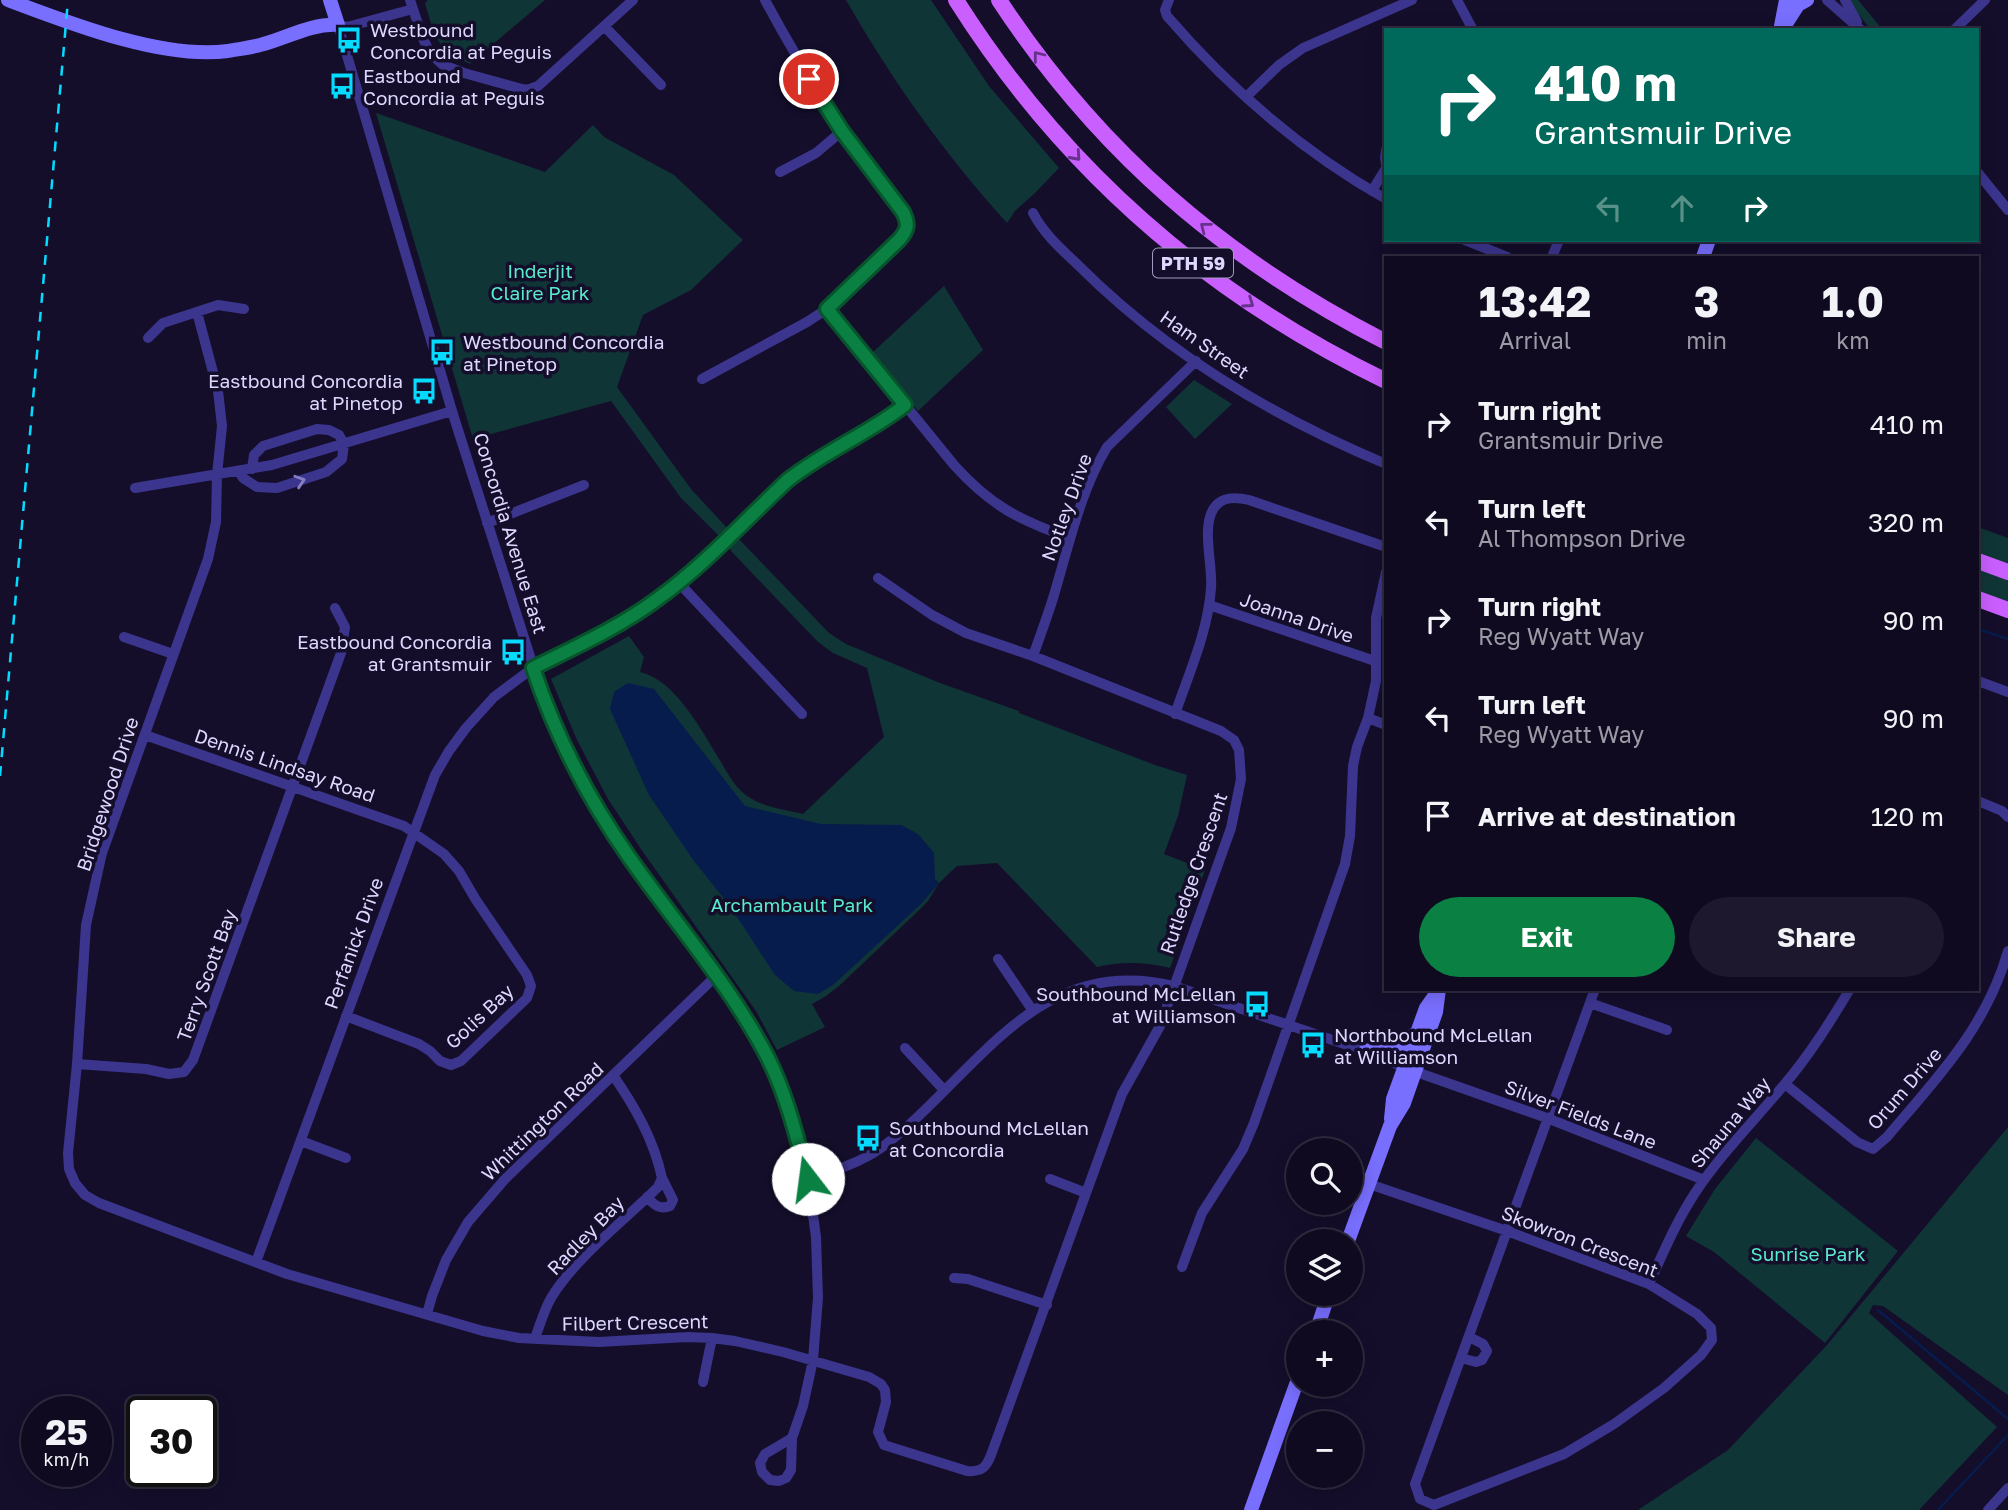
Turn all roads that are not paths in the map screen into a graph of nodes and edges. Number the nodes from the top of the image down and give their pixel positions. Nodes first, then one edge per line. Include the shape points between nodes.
1 (8, 0) edge
2 (330, 0) edge
3 (633, 0) edge
4 (765, 0) edge
5 (956, 0) edge
6 (999, 0) edge
7 (1169, 0) edge
8 (1377, 0) edge
9 (1412, 0) edge
10 (1457, 0) edge
11 (1786, 0) edge
12 (1807, 0) edge
13 (1827, 0) edge
14 (1845, 0) edge
15 (1985, 0) edge
16 (411, 5) edge
17 (0, 7) edge
18 (33, 9) junction
19 (1383, 12) junction
20 (338, 25) junction
21 (605, 27) junction
22 (1472, 28) edge
23 (1781, 28) edge
24 (1782, 28) edge
25 (1859, 28) edge
26 (1859, 28) edge
27 (1956, 28) edge
28 (661, 85) dead end
29 (1246, 97) junction
30 (842, 131) junction
31 (1384, 170) edge
32 (780, 172) dead end
33 (1979, 174) edge
34 (1372, 191) junction
35 (1384, 198) edge
36 (2008, 210) edge
37 (1033, 213) dead end
38 (1470, 242) edge
39 (1505, 256) edge
40 (244, 309) dead end
41 (827, 309) junction
42 (197, 312) junction
43 (148, 338) dead end
44 (1384, 341) edge
45 (1196, 361) junction
46 (702, 379) dead end
47 (1384, 381) edge
48 (905, 405) junction
49 (452, 411) junction
50 (344, 444) junction
51 (1384, 463) edge
52 (252, 469) junction
53 (239, 472) junction
54 (217, 475) junction
55 (584, 485) dead end
56 (135, 488) dead end
57 (487, 523) junction
58 (1070, 538) junction
59 (1384, 546) edge
60 (1979, 561) edge
61 (2008, 572) edge
62 (877, 578) dead end
63 (1384, 581) edge
64 (679, 583) junction
65 (1979, 599) edge
66 (1209, 605) junction
67 (335, 608) dead end
68 (2008, 610) edge
69 (124, 636) dead end
70 (173, 654) junction
71 (1033, 656) junction
72 (1375, 662) junction
73 (533, 668) junction
74 (1979, 681) edge
75 (2008, 692) edge
76 (802, 714) dead end
77 (1175, 714) junction
78 (1368, 718) junction
79 (1384, 724) edge
80 (145, 735) junction
81 (292, 785) junction
82 (1979, 801) edge
83 (2008, 817) edge
84 (413, 832) junction
85 (2008, 951) edge
86 (998, 960) dead end
87 (716, 976) junction
88 (1174, 986) junction
89 (1438, 991) edge
90 (1439, 991) edge
91 (1594, 991) edge
92 (1849, 991) edge
93 (1590, 1003) junction
94 (1032, 1011) junction
95 (346, 1016) junction
96 (1288, 1024) junction
97 (1667, 1030) dead end
98 (1418, 1032) junction
99 (905, 1048) dead end
100 (1365, 1051) junction
101 (77, 1064) junction
102 (1410, 1070) junction
103 (613, 1075) junction
104 (1785, 1084) junction
105 (944, 1090) junction
106 (1547, 1118) junction
107 (301, 1141) junction
108 (346, 1158) dead end
109 (662, 1178) junction
110 (808, 1179) junction
111 (1050, 1179) dead end
112 (1704, 1180) junction
113 (1369, 1184) junction
114 (1086, 1192) junction
115 (647, 1197) junction
116 (1352, 1229) edge
117 (1507, 1231) junction
118 (256, 1262) junction
119 (1182, 1267) dead end
120 (954, 1278) dead end
121 (1649, 1284) junction
122 (1047, 1305) junction
123 (427, 1314) junction
124 (1469, 1336) junction
125 (535, 1338) junction
126 (712, 1338) junction
127 (1461, 1358) junction
128 (813, 1360) junction
129 (704, 1382) dead end
130 (1292, 1397) edge
131 (792, 1438) dead end
132 (2008, 1488) edge
133 (1251, 1510) edge
134 (1987, 1510) edge

1 - 18 main road
2 - 20 main road, Concordia Avenue East
3 - 21 street
4 - 30 street
5 -> 47 main road, PTH 59 via 1045,122 1087,169 1158,235 1266,315
44 -> 6 main road, PTH 59 via 1297,293 1183,210 1094,123
7 - 29 street via 1167,16
8 - 19 street
9 - 19 street
10 - 22 street
11 - 23 main road
12 - 24 main road
13 - 25 street
14 - 26 street
15 - 27 street
16 - 20 street via 347,27
16 - 21 street via 423,40 443,65 527,90 538,86
17 - 18 main road
18 - 20 main road via 118,38 191,51 259,46 326,24
19 - 29 street via 1303,48
20 - 49 street, Concordia Avenue East
21 - 28 street
29 - 34 street via 1302,144
30 - 32 street via 816,153
30 - 41 street via 903,212 908,226
31 - 34 street
33 - 36 street
34 - 35 street
37 - 45 street, Ham Street via 1041,229 1096,283
38 - 39 street
40 - 42 street via 218,306
41 - 46 street
41 - 48 street
42 - 43 street via 163,323
42 - 54 street, Bridgewood Drive via 218,391 222,426
45 - 51 street, Ham Street via 1283,415
45 - 58 street, Notley Drive via 1107,447
48 - 58 street via 986,497 1015,517
48 - 64 street, Perfanick Drive via 804,468
49 - 50 street
49 - 57 street, Concordia Avenue East
50 - 52 street
50 - 52 street via 334,432 317,429 263,446 254,455
53 -> 50 street via 257,488 277,488 326,472 342,459
52 - 53 street
53 - 54 street
54 - 56 street
54 - 70 street, Bridgewood Drive via 216,522 208,559
55 - 57 street
57 - 73 street, Concordia Avenue East
58 - 71 street, Notley Drive
59 - 66 street via 1249,500 1227,499 1213,509 1208,528
60 - 61 main road
62 - 71 street, Rutledge Crescent via 966,634
63 - 72 street via 1376,618
64 - 73 street, Perfanick Drive via 608,631
64 - 76 street
65 - 68 main road
66 - 72 street, Joanna Drive
66 - 77 street
67 - 81 street via 345,627 341,653
69 - 70 street
70 - 80 street, Bridgewood Drive
71 - 77 street, Rutledge Crescent
72 - 78 street
73 - 84 street, Perfanick Drive via 494,697 449,751
73 - 87 street, Concordia Avenue East via 560,735 604,818
74 - 75 street
77 - 88 street, Rutledge Crescent via 1234,740 1241,779 1231,828
78 - 79 street
78 - 96 street via 1353,766 1345,864
80 - 81 street, Dennis Lindsay Road
80 - 101 street, Bridgewood Drive via 102,853 86,925
81 - 84 street, Dennis Lindsay Road
81 - 101 street, Terry Scott Bay via 193,1060 184,1073
82 - 83 street
84 - 95 street, Perfanick Drive
84 - 95 street, Golis Bay via 459,871 527,975 531,986 527,998 451,1065 407,1038
85 - 104 street, Orum Drive via 1991,999 1958,1053 1873,1149 1857,1142
86 - 94 street
87 - 103 street, Whittington Road
87 - 110 street, Concordia Avenue East via 769,1060
88 - 94 street, Silver Fields Lane via 1140,980 1104,982 1071,990
88 - 96 street, Silver Fields Lane
88 - 114 street, Rutledge Crescent via 1152,1042 1122,1094
89 - 98 main road
90 - 102 main road via 1436,1012
91 - 93 street
92 - 104 street, Shauna Way
93 - 97 street
93 - 106 street
94 - 105 street, Silver Fields Lane
95 - 107 street, Perfanick Drive
96 - 100 street, Silver Fields Lane
96 - 119 street via 1254,1124 1202,1213
98 - 100 main road via 1396,1046
98 - 102 main road
99 - 105 street
100 - 102 street, Silver Fields Lane
101 - 118 street, Bridgewood Drive via 68,1153 69,1169 85,1195
102 - 106 street, Silver Fields Lane
102 - 113 main road via 1393,1100 1390,1126
103 - 109 street, Radley Bay via 647,1132
103 - 123 street, Whittington Road via 505,1179 468,1222 446,1260
104 - 112 street, Shauna Way
105 - 110 street, Silver Fields Lane via 880,1149
106 - 112 street, Silver Fields Lane
106 - 117 street
107 - 108 street
107 - 118 street, Perfanick Drive
109 - 115 street, Radley Bay
109 - 115 street, Radley Bay via 673,1200 670,1206 659,1208
110 - 128 street, Concordia Avenue East via 818,1298
111 - 114 street
112 - 121 street, Shauna Way
113 - 116 main road
113 - 117 street, Skowron Crescent
114 - 122 street, Rutledge Crescent
115 - 125 street, Radley Bay via 561,1284
117 - 121 street, Skowron Crescent
117 - 124 street
118 - 123 street, Filbert Crescent
120 - 122 street
121 - 127 street, Skowron Crescent via 1711,1328 1712,1340 1701,1354 1654,1395 1564,1454 1434,1505 1420,1499 1415,1484
122 - 128 street, Rutledge Crescent via 991,1455 982,1469 975,1471 884,1445 878,1432 886,1402 881,1384
123 - 125 street, Filbert Crescent via 484,1331
124 - 127 street
124 - 127 street via 1486,1351 1476,1362
125 - 126 street, Filbert Crescent via 599,1342
126 - 128 street, Filbert Crescent
126 - 129 street
128 - 131 street, Concordia Avenue East
130 - 133 main road
132 - 134 street

